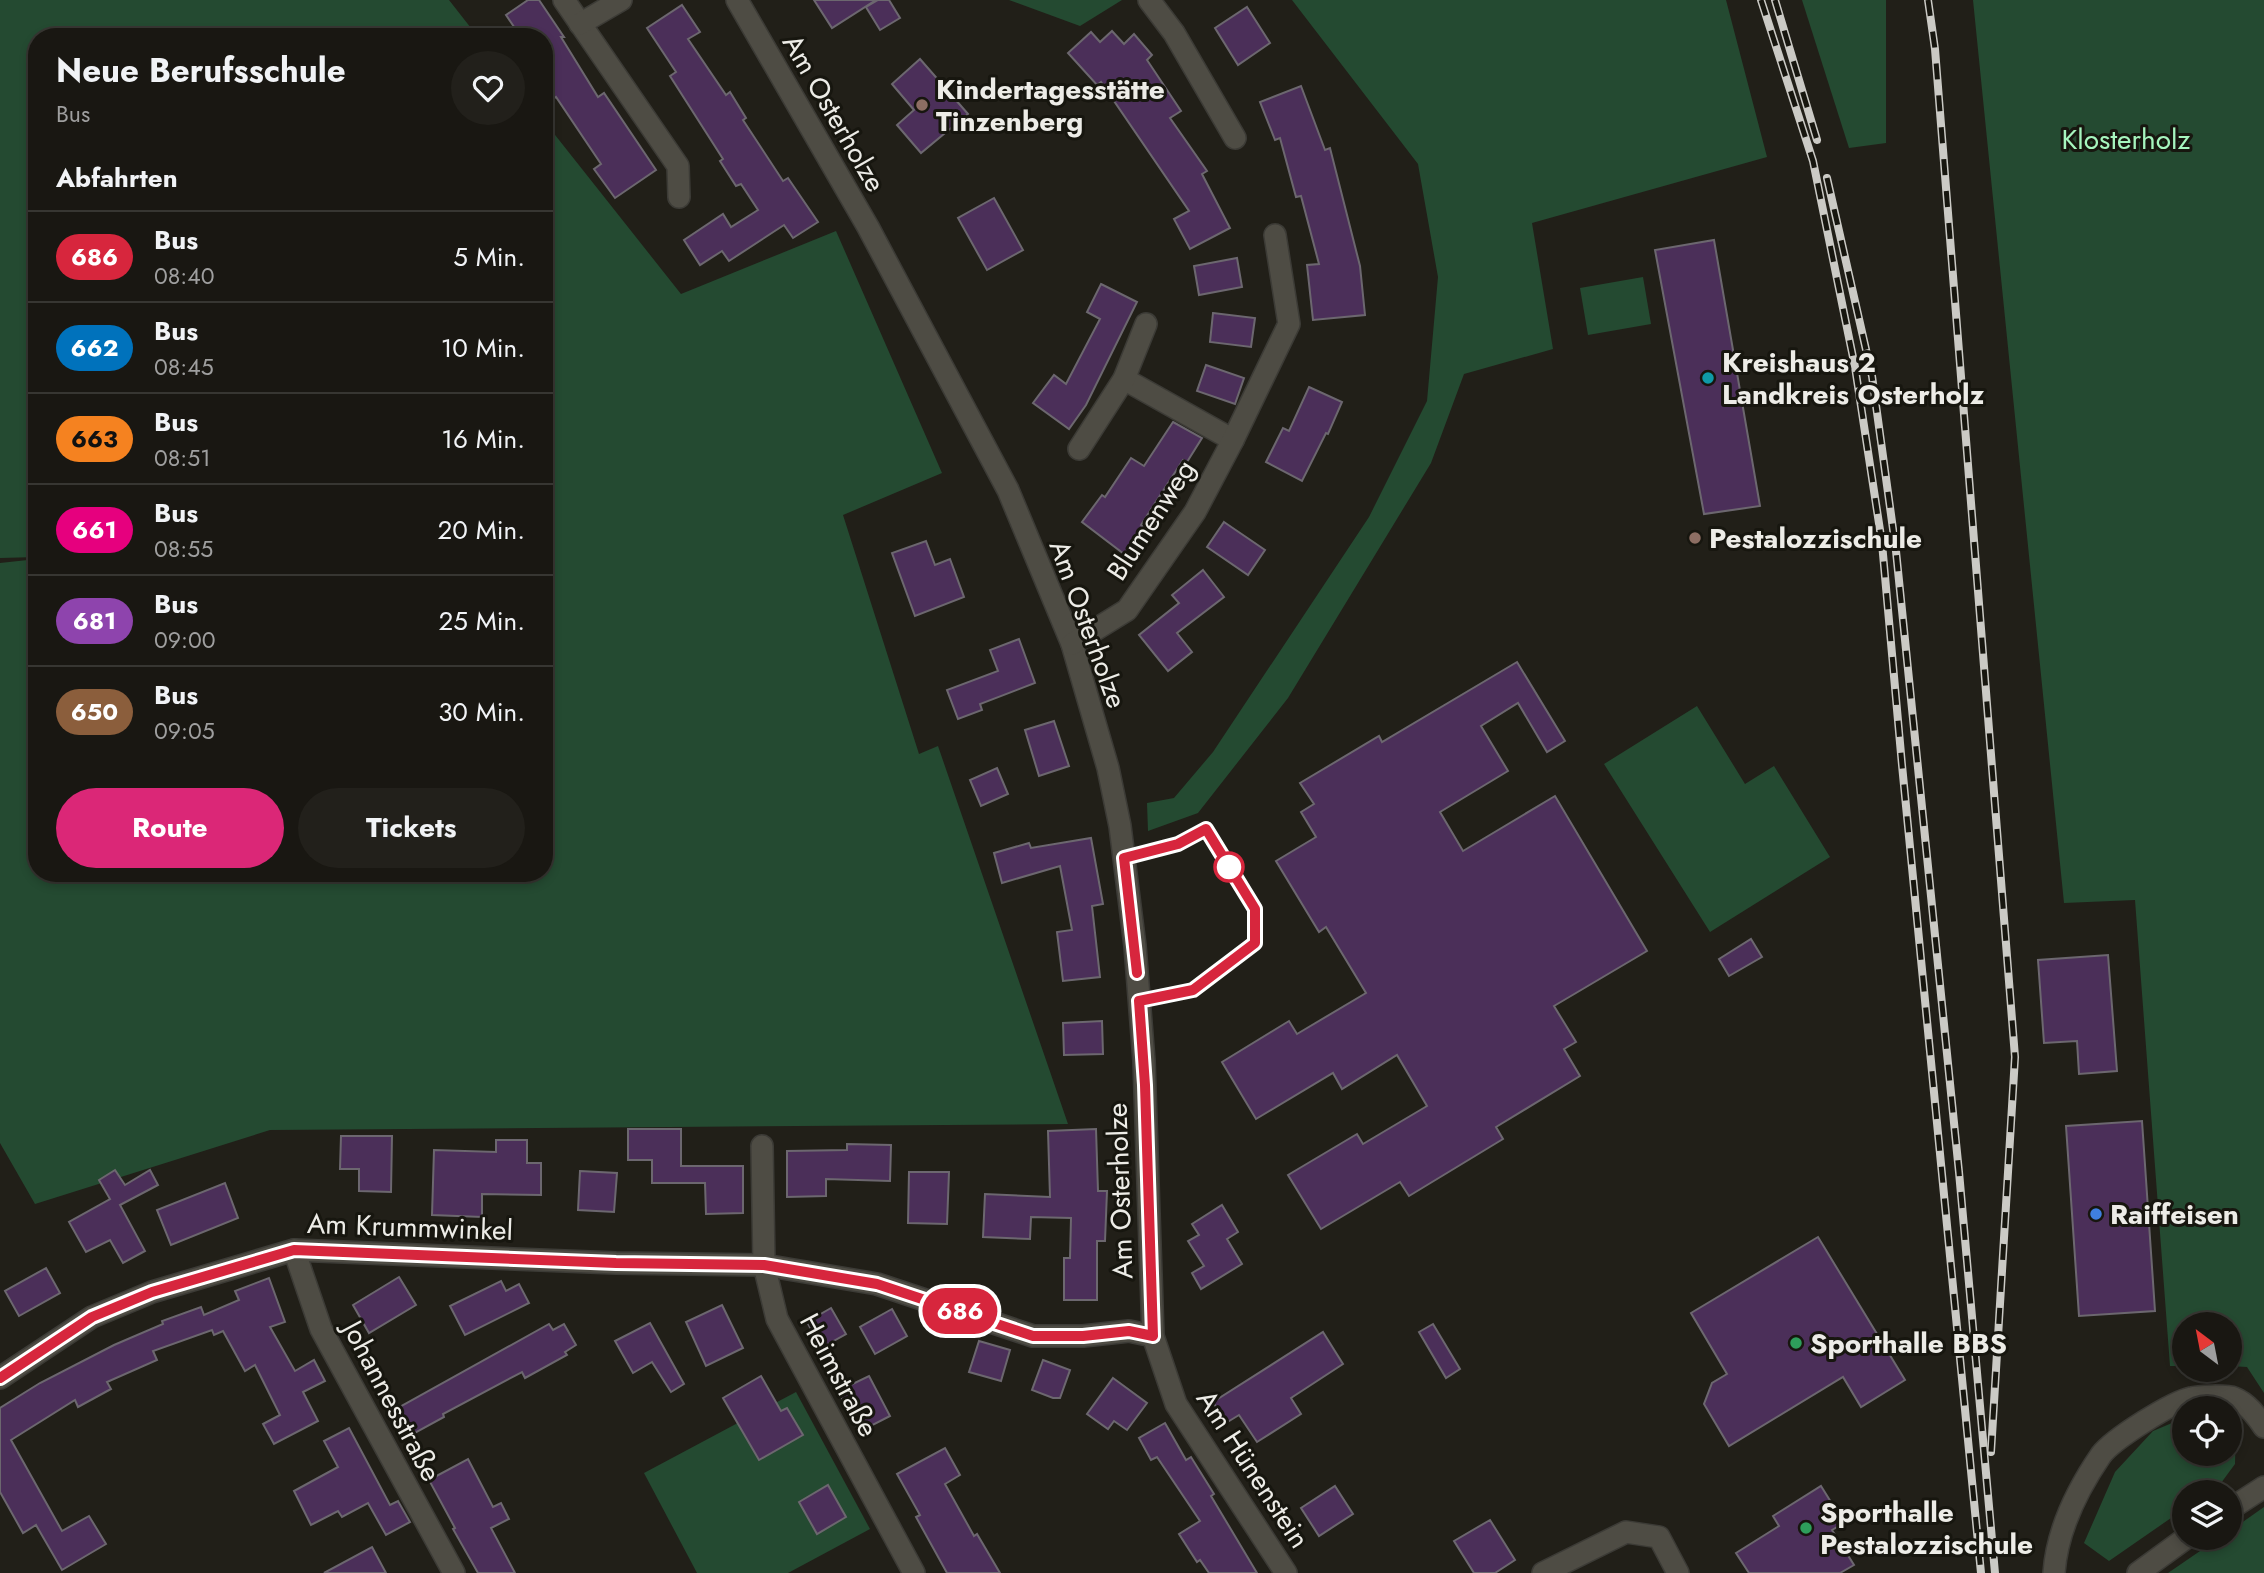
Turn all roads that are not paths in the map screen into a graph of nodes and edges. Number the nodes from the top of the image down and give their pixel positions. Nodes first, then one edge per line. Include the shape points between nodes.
1 (564, 0) edge
2 (621, 0) edge
3 (737, 0) edge
4 (1149, 0) edge
5 (580, 24) junction
6 (1235, 138) dead end
7 (679, 197) dead end
8 (1275, 236) dead end
9 (1146, 324) dead end
10 (1124, 379) junction
11 (1233, 440) junction
12 (1079, 449) dead end
13 (1072, 644) junction
14 (762, 1146) dead end
15 (294, 1250) junction
16 (764, 1265) junction
17 (1153, 1336) junction
18 (0, 1378) edge
19 (2264, 1427) edge
20 (2264, 1487) edge
21 (2242, 1501) edge
22 (2172, 1548) edge
23 (454, 1573) edge
24 (914, 1573) edge
25 (1286, 1573) edge
26 (1544, 1573) edge
27 (1678, 1573) edge
28 (2054, 1573) edge
29 (2137, 1573) edge

1 - 5 street
2 - 5 street
3 - 13 street, Am Osterholze via 868,227 1008,490
4 - 6 street via 1174,33
5 - 7 street via 678,166
8 - 11 street, Blumenweg via 1290,324
9 - 10 street
10 - 11 street, Blumenweg
10 - 12 street
11 - 13 street, Blumenweg via 1195,512 1127,610
13 - 17 street, Am Osterholze via 1108,768 1135,946 1144,1061
14 - 16 street, Heimstraße
15 - 16 street, Am Krummwinkel
15 - 18 street, Am Krummwinkel via 152,1292 92,1317
15 - 23 street, Johannesstraße via 321,1329
16 - 17 street via 877,1284 1033,1336 1129,1331
16 - 24 street, Heimstraße via 777,1319
17 - 25 street, Am Hünenstein via 1176,1404
19 - 28 street via 2254,1412 2232,1396 2190,1398 2138,1424 2103,1452 2076,1499 2059,1541
20 - 21 street
22 - 29 street
26 - 27 street via 1626,1532 1659,1537

